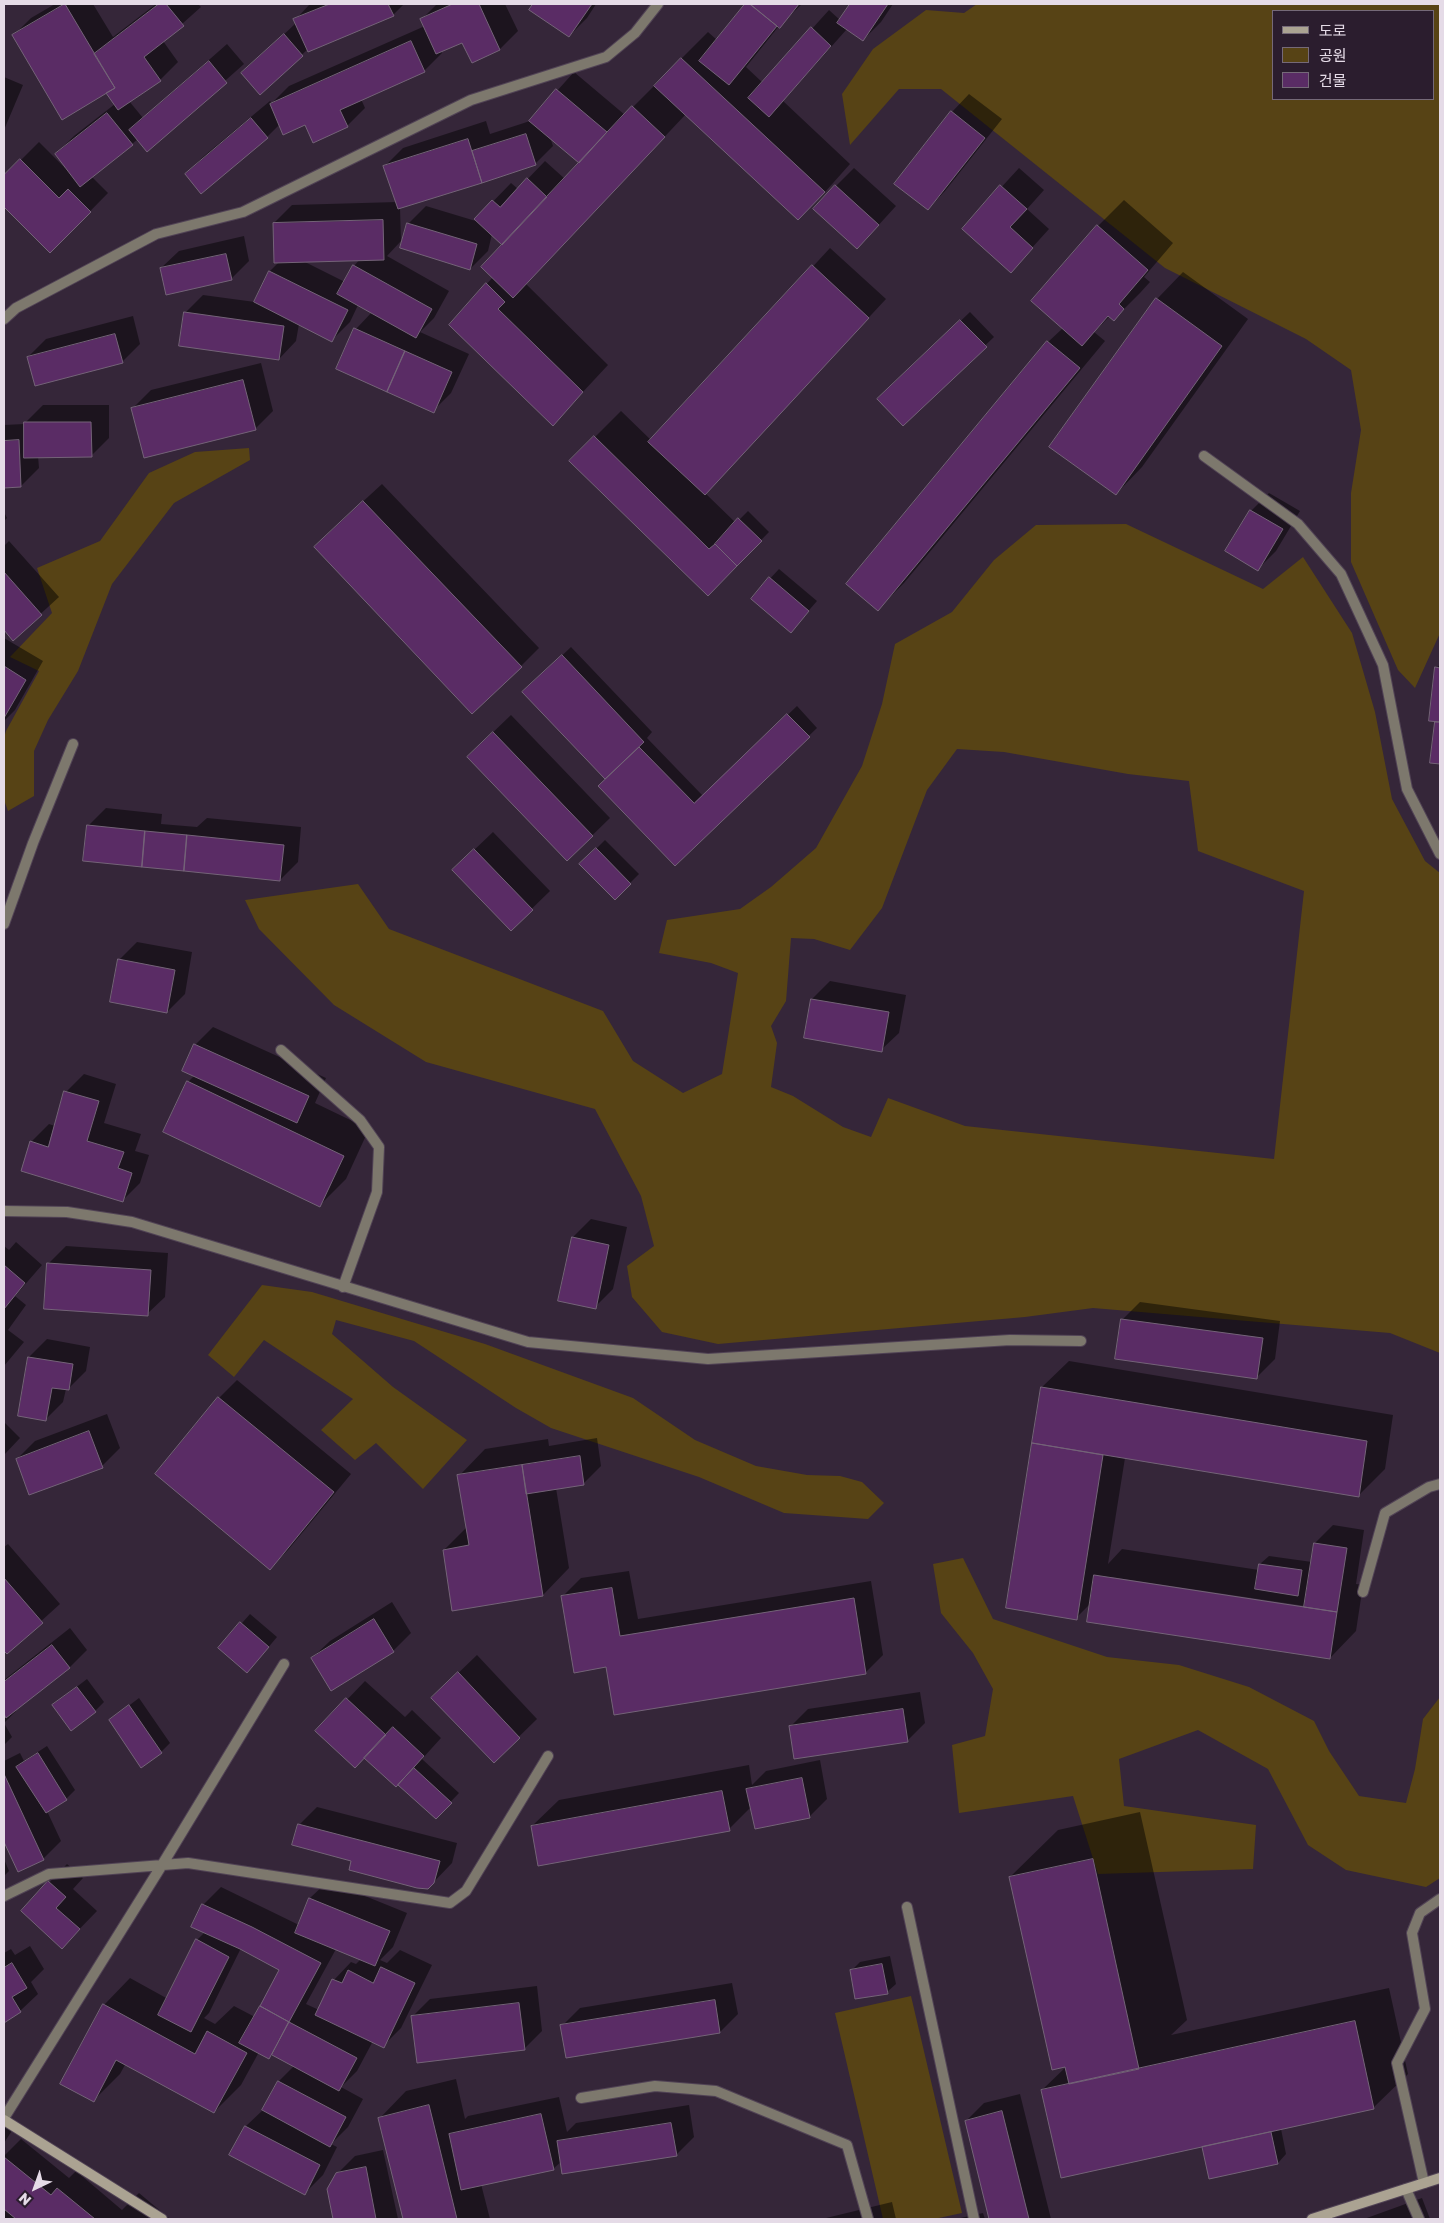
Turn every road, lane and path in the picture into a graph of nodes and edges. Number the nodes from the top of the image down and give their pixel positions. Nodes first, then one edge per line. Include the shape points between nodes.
1 (658, 4) edge
2 (4, 319) edge
3 (1204, 456) dead end
4 (73, 744) dead end
5 (1440, 854) edge
6 (4, 924) edge
7 (281, 1050) dead end
8 (4, 1211) edge
9 (343, 1287) junction
10 (1081, 1341) dead end
11 (1440, 1484) edge
12 (1362, 1592) dead end
13 (284, 1664) dead end
14 (548, 1756) dead end
15 (162, 1865) junction
16 (4, 1896) edge
17 (1440, 1900) edge
18 (907, 1907) dead end
19 (581, 2098) dead end
20 (4, 2119) edge
21 (1440, 2178) edge
22 (1424, 2183) junction
23 (1406, 2189) junction
24 (162, 2219) edge
25 (868, 2219) edge
26 (974, 2219) edge
27 (1312, 2219) edge
28 (1419, 2219) edge

1 - 2 street via 635,32 606,57 470,100 243,212 156,234 16,308
3 - 5 street via 1298,524 1341,574 1383,665 1407,790
4 - 6 street
7 - 9 street via 360,1120 379,1146 377,1192
8 - 9 street via 67,1212 132,1222
9 - 10 street via 528,1342 708,1359 1010,1340
11 - 12 street via 1384,1513
13 - 15 street
14 - 15 street via 466,1891 450,1903 188,1864
15 - 16 street via 49,1874
15 - 20 street
17 - 22 street via 1420,1913 1412,1933 1425,2009 1397,2063
18 - 26 street
19 - 25 street via 655,2086 716,2091 847,2145
20 - 24 street
21 - 22 street
22 - 23 street
23 - 27 street
23 - 28 street

